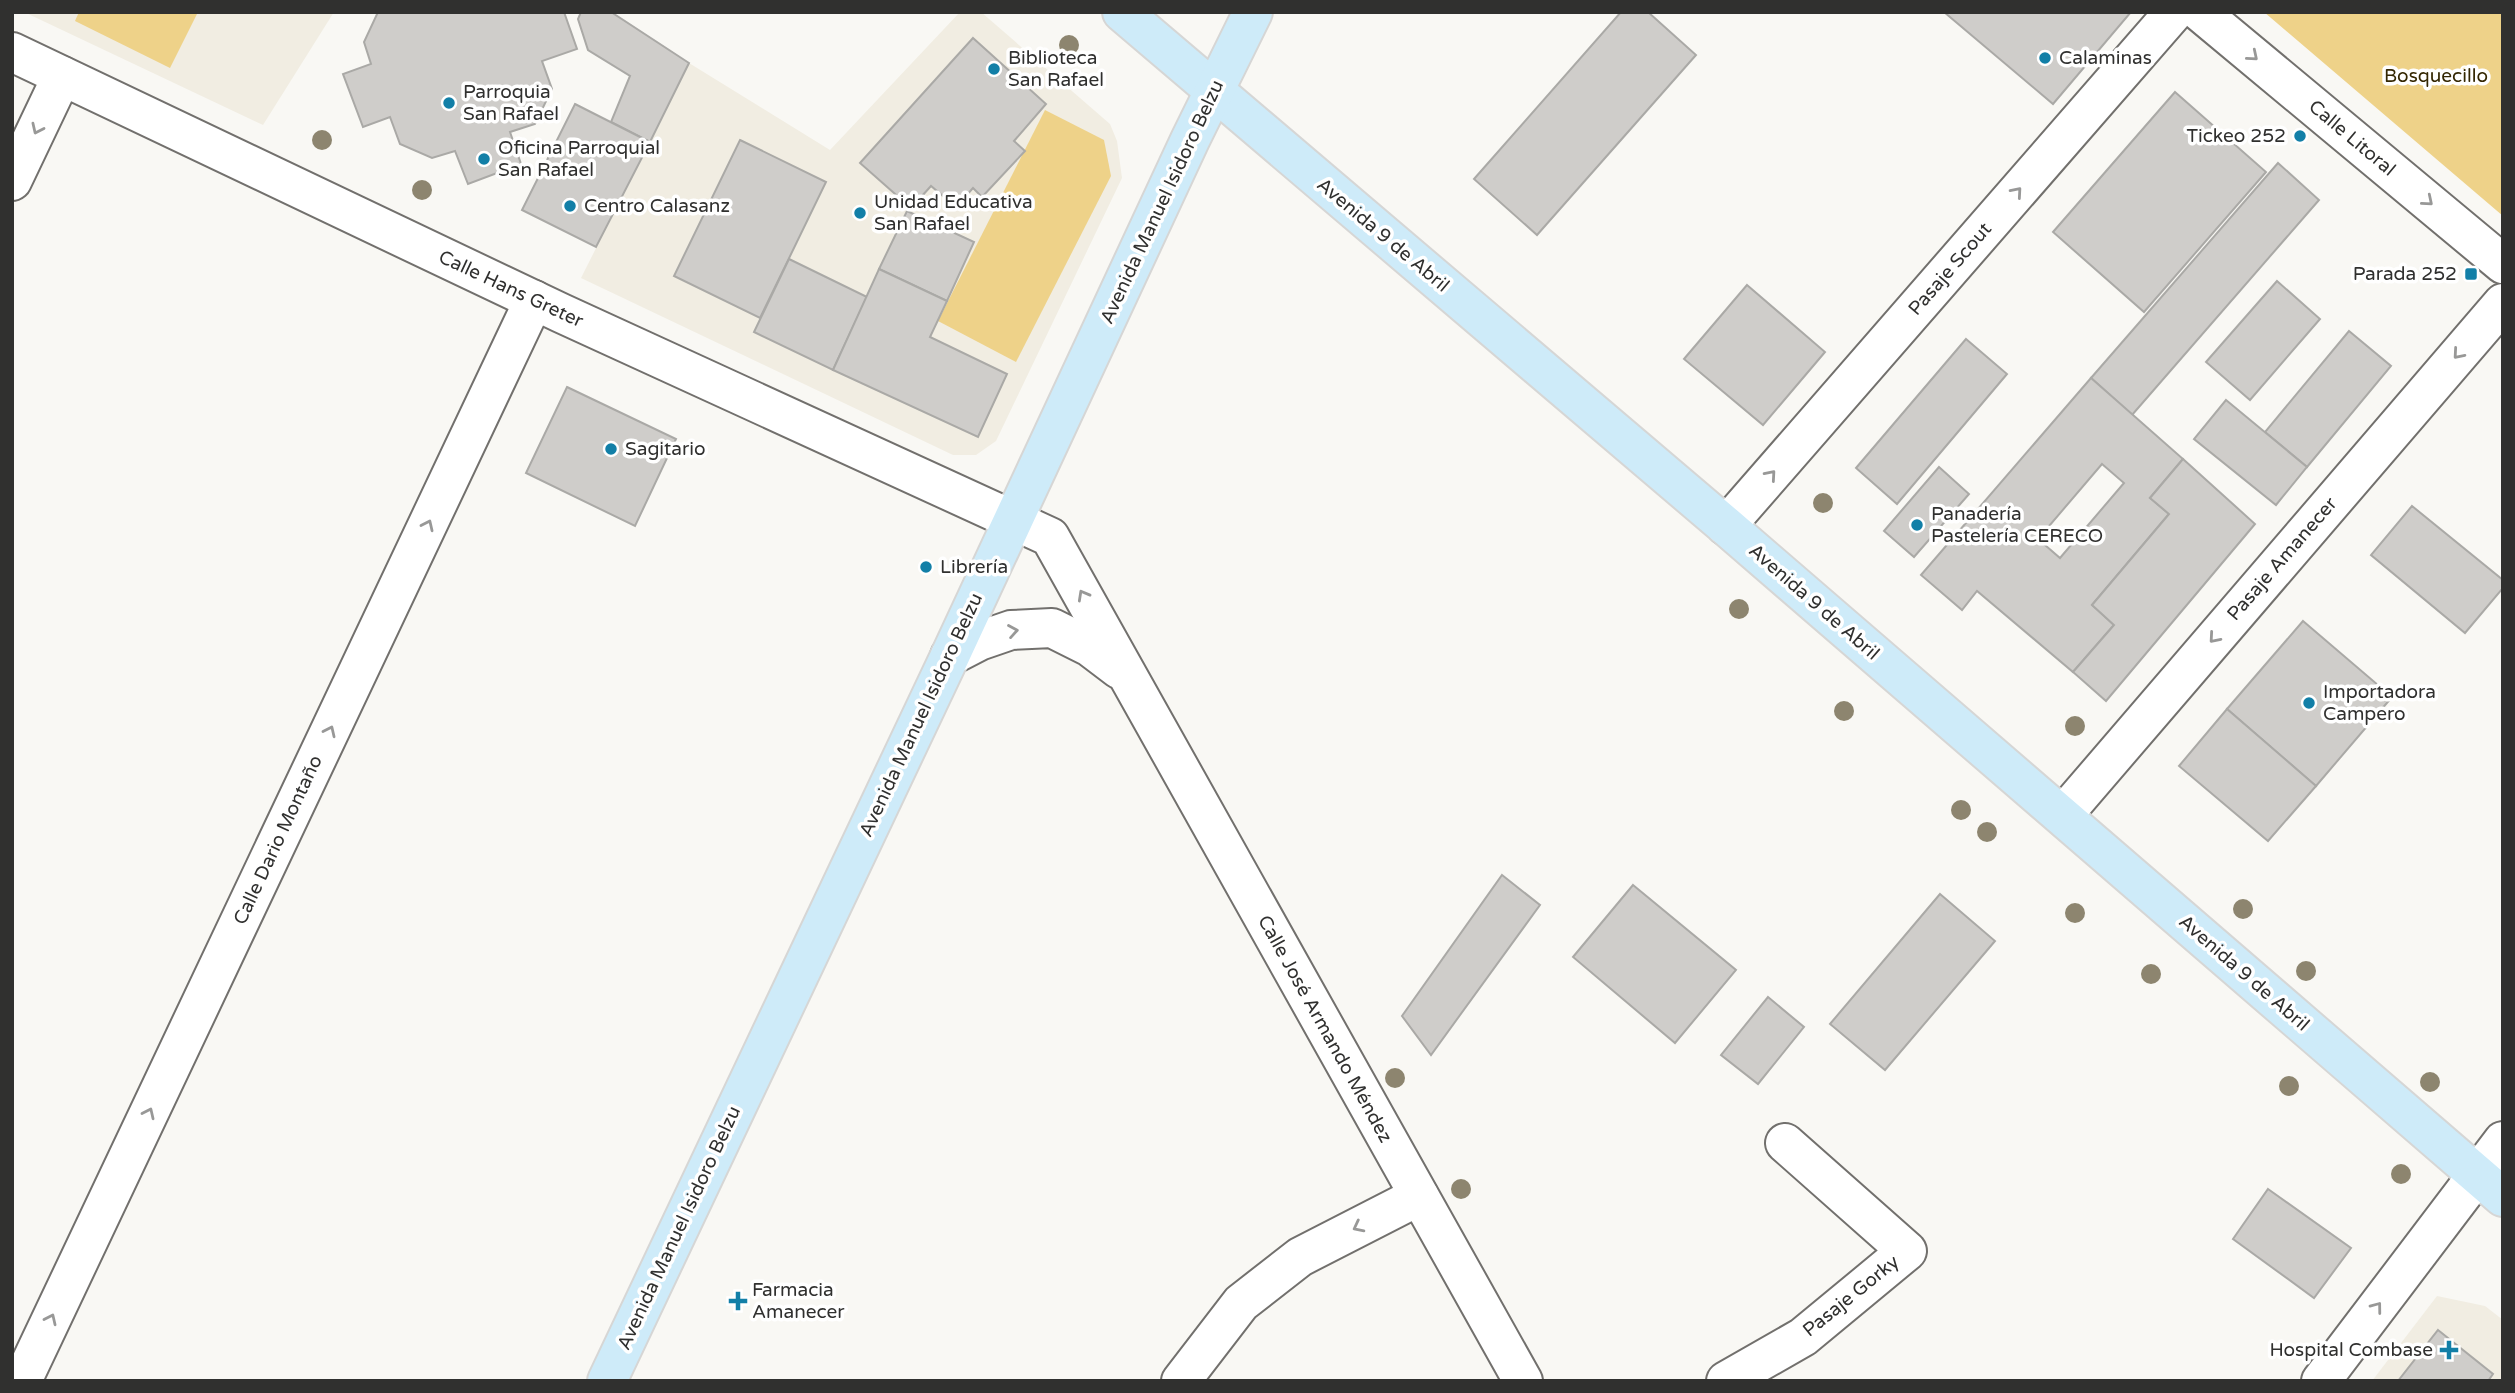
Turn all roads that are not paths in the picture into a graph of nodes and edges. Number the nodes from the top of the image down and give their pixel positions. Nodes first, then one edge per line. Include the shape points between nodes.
1 (1122, 12) edge
2 (1253, 12) edge
3 (2174, 12) edge
4 (2200, 12) edge
5 (12, 52) edge
6 (62, 76) junction
7 (1213, 92) junction
8 (12, 181) edge
9 (2503, 264) edge
10 (534, 300) junction
11 (2503, 303) edge
12 (1013, 520) junction
13 (1726, 526) junction
14 (950, 656) junction
15 (1128, 676) junction
16 (2063, 816) junction
17 (2503, 1140) edge
18 (1784, 1143) dead end
19 (2490, 1186) edge
20 (1419, 1196) junction
21 (22, 1381) edge
22 (607, 1381) edge
23 (1181, 1381) edge
24 (1523, 1381) edge
25 (1726, 1381) edge
26 (2321, 1381) edge

1 - 7 main road, Avenida 9 de Abril
2 - 7 main road, Avenida Manuel Isidoro Belzu
13 -> 3 street, Pasaje Scout
4 -> 9 street, Calle Litoral
5 - 6 street, Calle Hans Greter
6 -> 8 street
6 - 10 street, Calle Hans Greter
7 - 12 main road, Avenida Manuel Isidoro Belzu
7 - 13 main road, Avenida 9 de Abril
10 - 12 street, Calle Hans Greter
21 -> 10 street, Calle Dario Montaño
11 -> 16 street, Pasaje Amanecer
12 - 14 main road, Avenida Manuel Isidoro Belzu
15 -> 12 street, Calle José Armando Méndez via 1050,537
13 - 16 main road, Avenida 9 de Abril
14 -> 15 street, Calle José Armando Méndez via 1011,630 1052,628 1090,647
14 - 22 main road, Avenida Manuel Isidoro Belzu
15 - 20 street, Calle José Armando Méndez
16 - 19 main road, Avenida 9 de Abril
17 - 19 street
18 - 25 street, Pasaje Gorky via 1907,1251 1803,1337
26 -> 19 street
20 -> 23 street via 1300,1257 1241,1303
20 - 24 street, Calle José Armando Méndez

